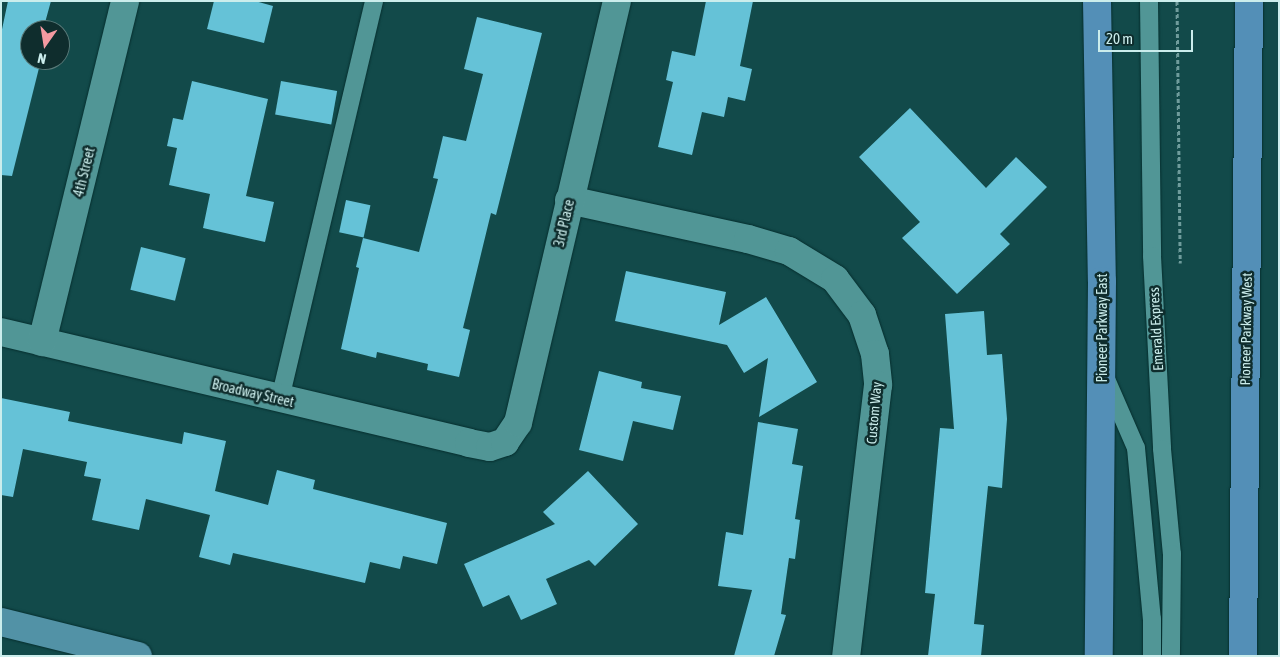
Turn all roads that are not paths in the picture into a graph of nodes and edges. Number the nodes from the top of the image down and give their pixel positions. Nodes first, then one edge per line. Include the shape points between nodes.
1 (125, 1) edge
2 (374, 1) edge
3 (617, 1) edge
4 (1097, 1) edge
5 (1149, 1) edge
6 (1249, 1) edge
7 (570, 200) junction
8 (1, 332) edge
9 (42, 342) junction
10 (1101, 369) junction
11 (280, 399) junction
12 (505, 442) joint
13 (1, 622) edge
14 (138, 656) edge
15 (846, 656) edge
16 (1099, 656) edge
17 (1152, 656) edge
18 (1171, 656) edge
19 (1243, 656) edge

1 - 9 street, 4th Street
2 - 11 lane
3 - 7 street, 3rd Place
4 - 10 main road, Pioneer Parkway East
5 - 18 lane, Emerald Express via 1152,256 1162,449 1172,554
6 - 19 main road, Pioneer Parkway West
7 - 12 street, 3rd Place via 518,423
7 - 15 street, Custom Way via 789,251 835,279 862,315 875,354 878,385
8 - 9 street, Broadway Street
9 - 11 street, Broadway Street
10 - 16 main road, Pioneer Parkway East
10 - 17 lane via 1136,448 1152,619
11 - 12 street, Broadway Street via 469,443 490,447
13 - 14 main road

